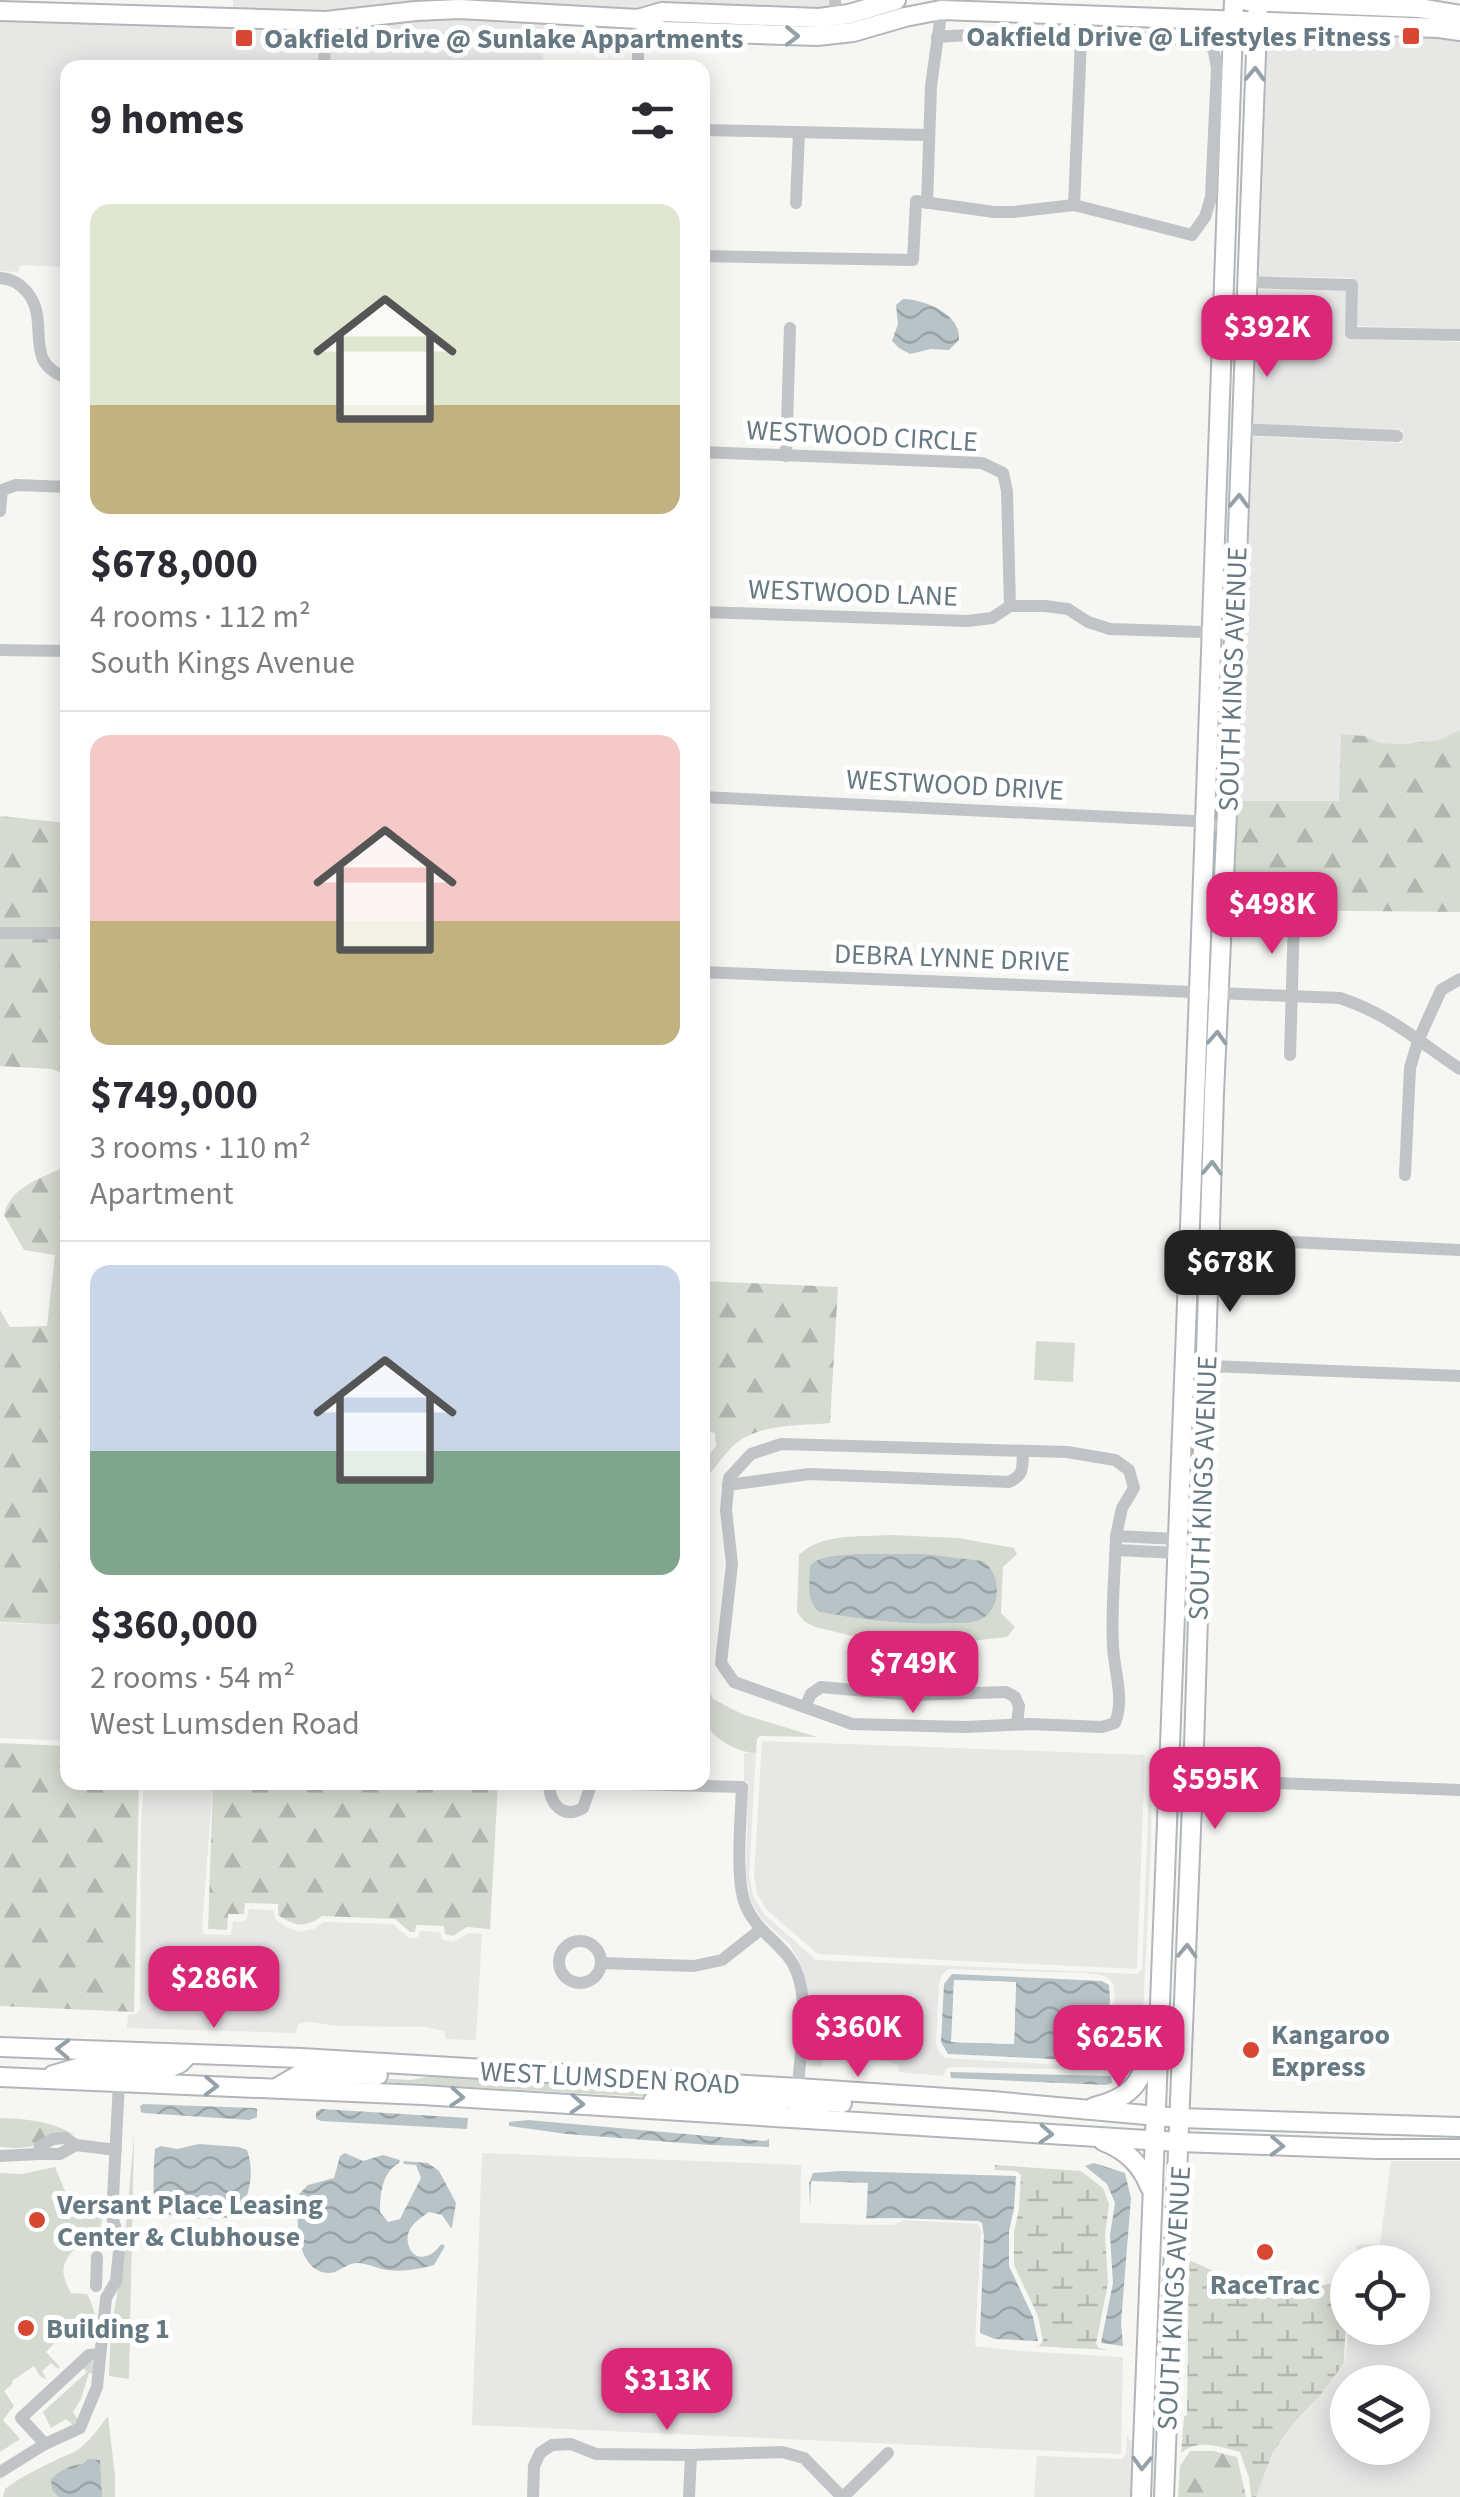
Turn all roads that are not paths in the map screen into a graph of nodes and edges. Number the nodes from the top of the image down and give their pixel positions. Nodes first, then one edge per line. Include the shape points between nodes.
1 (896, 0) edge
2 (1222, 0) edge
3 (1234, 0) edge
4 (1258, 1) edge
5 (942, 5) edge
6 (0, 11) edge
7 (1460, 16) edge
8 (836, 17) edge
9 (638, 19) junction
10 (326, 21) junction
11 (1233, 21) junction
12 (1257, 22) junction
13 (1082, 25) junction
14 (1460, 31) edge
15 (937, 37) junction
16 (324, 60) edge
17 (638, 60) edge
18 (1230, 103) junction
19 (710, 130) edge
20 (798, 133) junction
21 (928, 135) junction
22 (927, 203) junction
23 (796, 204) dead end
24 (1074, 205) junction
25 (1248, 252) junction
26 (710, 256) edge
27 (0, 278) edge
28 (1247, 282) junction
29 (790, 328) dead end
30 (1460, 335) edge
31 (60, 375) edge
32 (1241, 429) junction
33 (1397, 436) dead end
34 (710, 452) edge
35 (786, 456) junction
36 (60, 487) edge
37 (0, 511) edge
38 (1010, 606) junction
39 (710, 612) edge
40 (1212, 632) junction
41 (1234, 633) junction
42 (0, 650) edge
43 (60, 651) edge
44 (710, 798) edge
45 (1205, 824) junction
46 (1227, 826) junction
47 (1294, 918) dead end
48 (0, 932) edge
49 (60, 933) edge
50 (710, 972) edge
51 (1460, 979) edge
52 (1200, 992) junction
53 (1219, 994) junction
54 (1293, 996) junction
55 (1418, 1042) junction
56 (1290, 1055) dead end
57 (1460, 1069) edge
58 (1405, 1175) dead end
59 (1188, 1236) junction
60 (1209, 1237) junction
61 (1460, 1250) edge
62 (1184, 1365) junction
63 (1205, 1366) junction
64 (1460, 1376) edge
65 (1023, 1451) junction
66 (728, 1485) junction
67 (1116, 1543) junction
68 (1200, 1545) junction
69 (1178, 1546) junction
70 (805, 1708) junction
71 (1018, 1724) junction
72 (1168, 1779) junction
73 (1193, 1780) junction
74 (710, 1786) edge
75 (550, 1790) edge
76 (589, 1790) edge
77 (1460, 1790) edge
78 (760, 1930) junction
79 (1161, 1962) junction
80 (601, 1964) dead end
81 (0, 2046) edge
82 (189, 2054) junction
83 (437, 2067) junction
84 (0, 2077) edge
85 (43, 2079) junction
86 (118, 2082) junction
87 (277, 2088) junction
88 (798, 2088) junction
89 (957, 2098) junction
90 (628, 2107) junction
91 (1079, 2110) junction
92 (1155, 2116) junction
93 (795, 2117) junction
94 (1180, 2118) junction
95 (1460, 2127) edge
96 (1093, 2137) junction
97 (1154, 2141) junction
98 (1179, 2142) junction
99 (1460, 2149) edge
100 (116, 2150) junction
101 (0, 2156) edge
102 (1152, 2191) junction
103 (97, 2257) dead end
104 (96, 2286) dead end
105 (100, 2354) junction
106 (45, 2444) junction
107 (888, 2453) dead end
108 (691, 2455) junction
109 (0, 2472) edge
110 (533, 2497) edge
111 (689, 2497) edge
112 (843, 2497) edge
113 (1140, 2497) edge
114 (1164, 2497) edge

1 - 8 main road
2 - 3 main road
3 - 4 main road
3 - 11 main road, SOUTH KINGS AVENUE
4 - 7 main road via 1398,6
4 - 12 main road, SOUTH KINGS AVENUE
5 - 8 main road
5 - 13 main road
5 - 15 street
6 - 10 main road
8 - 9 main road via 799,36 662,30
9 - 10 main road via 448,9
9 - 17 street
10 - 16 street
11 - 12 main road
11 - 13 main road
11 - 18 main road, SOUTH KINGS AVENUE
12 - 14 main road
25 -> 12 main road, SOUTH KINGS AVENUE
13 - 15 street
13 - 24 street
13 - 24 street via 1193,40 1213,47 1217,68 1211,197 1192,235
15 - 21 street
18 - 25 main road via 1235,230
18 - 40 main road, SOUTH KINGS AVENUE
19 - 20 street
20 - 21 street
20 - 23 street
21 - 22 street
22 - 24 street via 994,212
22 - 26 street via 916,201 913,260
25 - 28 main road, SOUTH KINGS AVENUE
27 - 31 street via 20,284 32,298 41,359
28 - 30 street via 1352,284 1351,333
28 - 32 main road, SOUTH KINGS AVENUE
29 - 35 street
32 - 33 street
41 -> 32 main road, SOUTH KINGS AVENUE
34 - 35 street, WESTWOOD CIRCLE
35 - 38 street, WESTWOOD CIRCLE via 982,463 1003,473
36 - 37 street via 2,490
38 - 39 street, WESTWOOD LANE via 992,618 966,621
38 - 40 street, WESTWOOD LANE via 1068,609 1110,629
40 - 41 street, WESTWOOD LANE
40 - 45 main road, SOUTH KINGS AVENUE
41 - 46 main road, SOUTH KINGS AVENUE
42 - 43 street
44 - 45 street, WESTWOOD DRIVE
45 - 46 street, WESTWOOD DRIVE
45 - 52 main road, SOUTH KINGS AVENUE
46 - 53 main road, SOUTH KINGS AVENUE
47 - 54 street
48 - 49 street
50 - 52 street, DEBRA LYNNE DRIVE
51 - 55 street via 1441,990
52 - 53 street, DEBRA LYNNE DRIVE
52 - 59 main road, SOUTH KINGS AVENUE
53 - 54 street, DEBRA LYNNE DRIVE
60 -> 53 main road, SOUTH KINGS AVENUE
54 - 55 street, DEBRA LYNNE DRIVE via 1368,1006
54 - 56 street
55 - 57 street, DEBRA LYNNE DRIVE
55 - 58 street via 1410,1068
59 - 60 street
59 - 62 main road, SOUTH KINGS AVENUE
60 - 61 street
60 - 63 main road, SOUTH KINGS AVENUE
62 - 63 street
62 - 69 main road, SOUTH KINGS AVENUE
63 - 64 street
63 - 68 main road, SOUTH KINGS AVENUE
65 - 66 street via 781,1444 751,1454
65 - 66 street via 1022,1471 1009,1482 809,1474
65 - 67 street via 1116,1460 1129,1470 1134,1488 1122,1508
66 - 70 street via 732,1564 720,1663 734,1682
67 - 69 street
67 - 71 street via 1115,1724
68 - 69 street
68 - 73 main road, SOUTH KINGS AVENUE
69 - 72 main road, SOUTH KINGS AVENUE
70 - 71 street via 852,1724
70 - 71 street via 821,1687 911,1695 1006,1692 1016,1697
72 - 73 street
72 - 79 main road, SOUTH KINGS AVENUE
73 - 77 street
94 -> 73 main road, SOUTH KINGS AVENUE
74 - 78 street via 742,1787 740,1875 744,1902
75 - 76 street via 551,1800 566,1812 583,1808
78 - 80 street via 722,1960 694,1966
78 - 88 street via 793,1963 801,1982
79 - 91 main road via 1151,1979 1143,2075 1116,2100
79 - 92 main road, SOUTH KINGS AVENUE
82 -> 81 main road, WEST LUMSDEN ROAD
82 - 83 main road, WEST LUMSDEN ROAD
82 - 85 main road via 168,2068 81,2067
83 - 87 main road via 408,2076 302,2073
83 - 88 main road, WEST LUMSDEN ROAD
84 - 85 main road, WEST LUMSDEN ROAD
85 - 86 main road, WEST LUMSDEN ROAD
86 -> 87 main road, WEST LUMSDEN ROAD
86 - 100 street
87 -> 90 main road, WEST LUMSDEN ROAD
88 - 89 main road, WEST LUMSDEN ROAD
88 - 90 main road via 794,2098 778,2102 684,2096
89 - 91 main road, WEST LUMSDEN ROAD
89 - 93 main road via 917,2107 820,2102
90 - 93 main road, WEST LUMSDEN ROAD
91 - 92 main road, WEST LUMSDEN ROAD
92 - 94 main road, WEST LUMSDEN ROAD
92 - 97 main road, SOUTH KINGS AVENUE
93 -> 96 main road, WEST LUMSDEN ROAD
94 - 95 main road, WEST LUMSDEN ROAD
94 - 98 main road, SOUTH KINGS AVENUE
96 - 97 main road, WEST LUMSDEN ROAD
96 - 102 main road via 1135,2161
97 - 98 main road, WEST LUMSDEN ROAD
97 - 102 main road, SOUTH KINGS AVENUE
98 -> 99 main road, WEST LUMSDEN ROAD
98 - 114 main road, SOUTH KINGS AVENUE
100 - 101 street via 65,2138 40,2146 38,2154
100 - 105 street via 112,2216 120,2242
102 -> 113 main road, SOUTH KINGS AVENUE
103 - 104 street
105 - 106 street via 97,2386 80,2428
105 - 106 street via 90,2354 22,2418
106 - 109 street
107 - 112 street
108 - 110 street via 596,2454 552,2445 534,2466
108 - 111 street
108 - 112 street via 782,2452 804,2458

